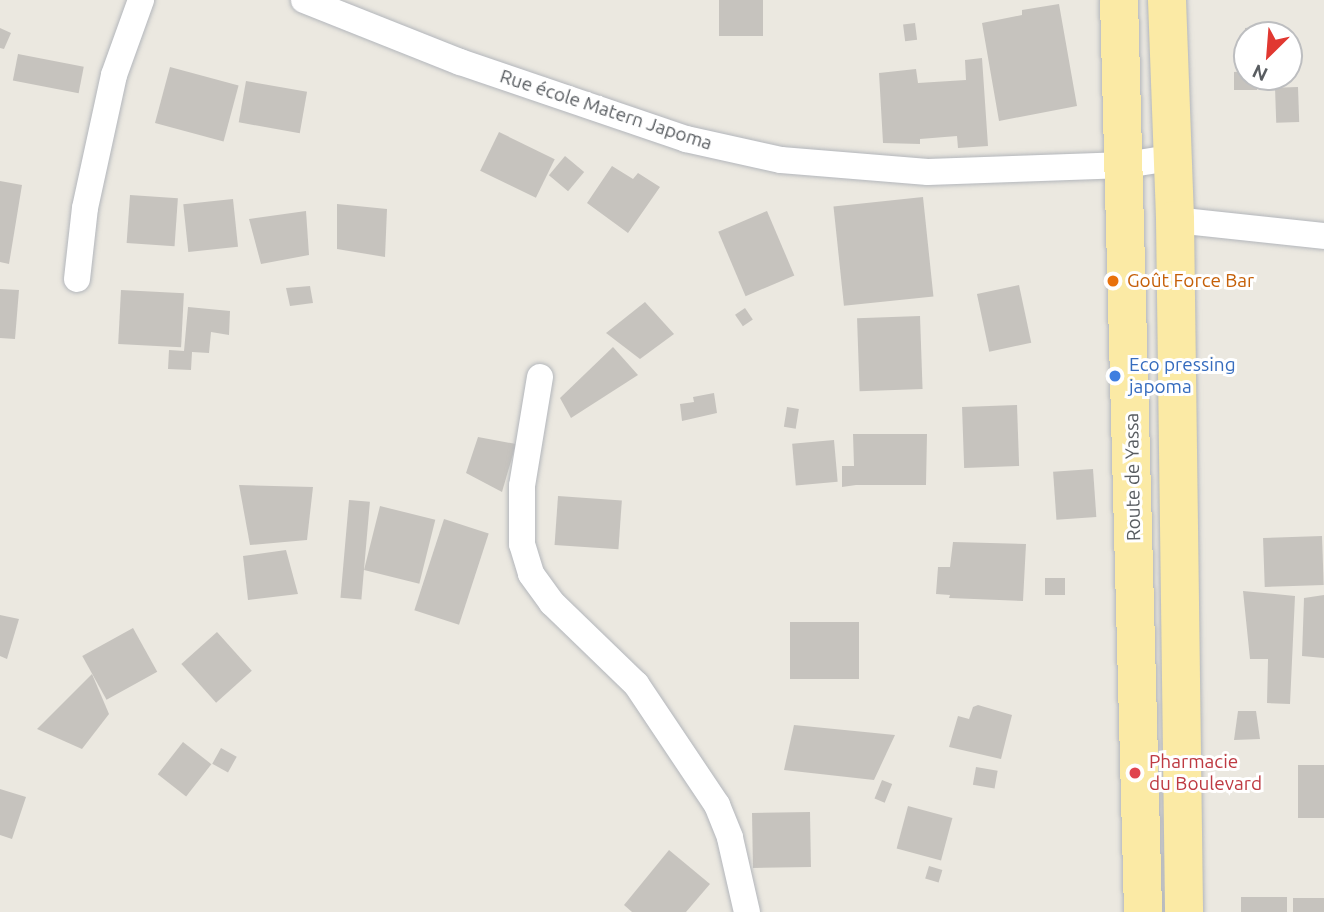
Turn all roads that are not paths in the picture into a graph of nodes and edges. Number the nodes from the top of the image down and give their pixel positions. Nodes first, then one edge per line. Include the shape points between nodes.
1 (141, 0) edge
2 (304, 0) edge
3 (1119, 0) edge
4 (1167, 0) edge
5 (1170, 158) junction
6 (1126, 165) junction
7 (1175, 220) junction
8 (1324, 236) edge
9 (77, 279) dead end
10 (540, 377) dead end
11 (747, 912) edge
12 (1143, 912) edge
13 (1184, 912) edge

1 - 9 street via 114,75 85,208
2 - 6 street, Rue école Matern Japoma via 460,62 661,131 781,160 928,172
3 - 6 main road, Route de Yassa
4 - 5 main road
5 - 6 street, Rue école Matern Japoma
5 - 7 main road
6 - 12 main road, Route de Yassa
7 - 8 street
7 - 13 main road
10 - 11 street via 522,486 522,544 531,574 552,603 636,684 717,805 730,838

